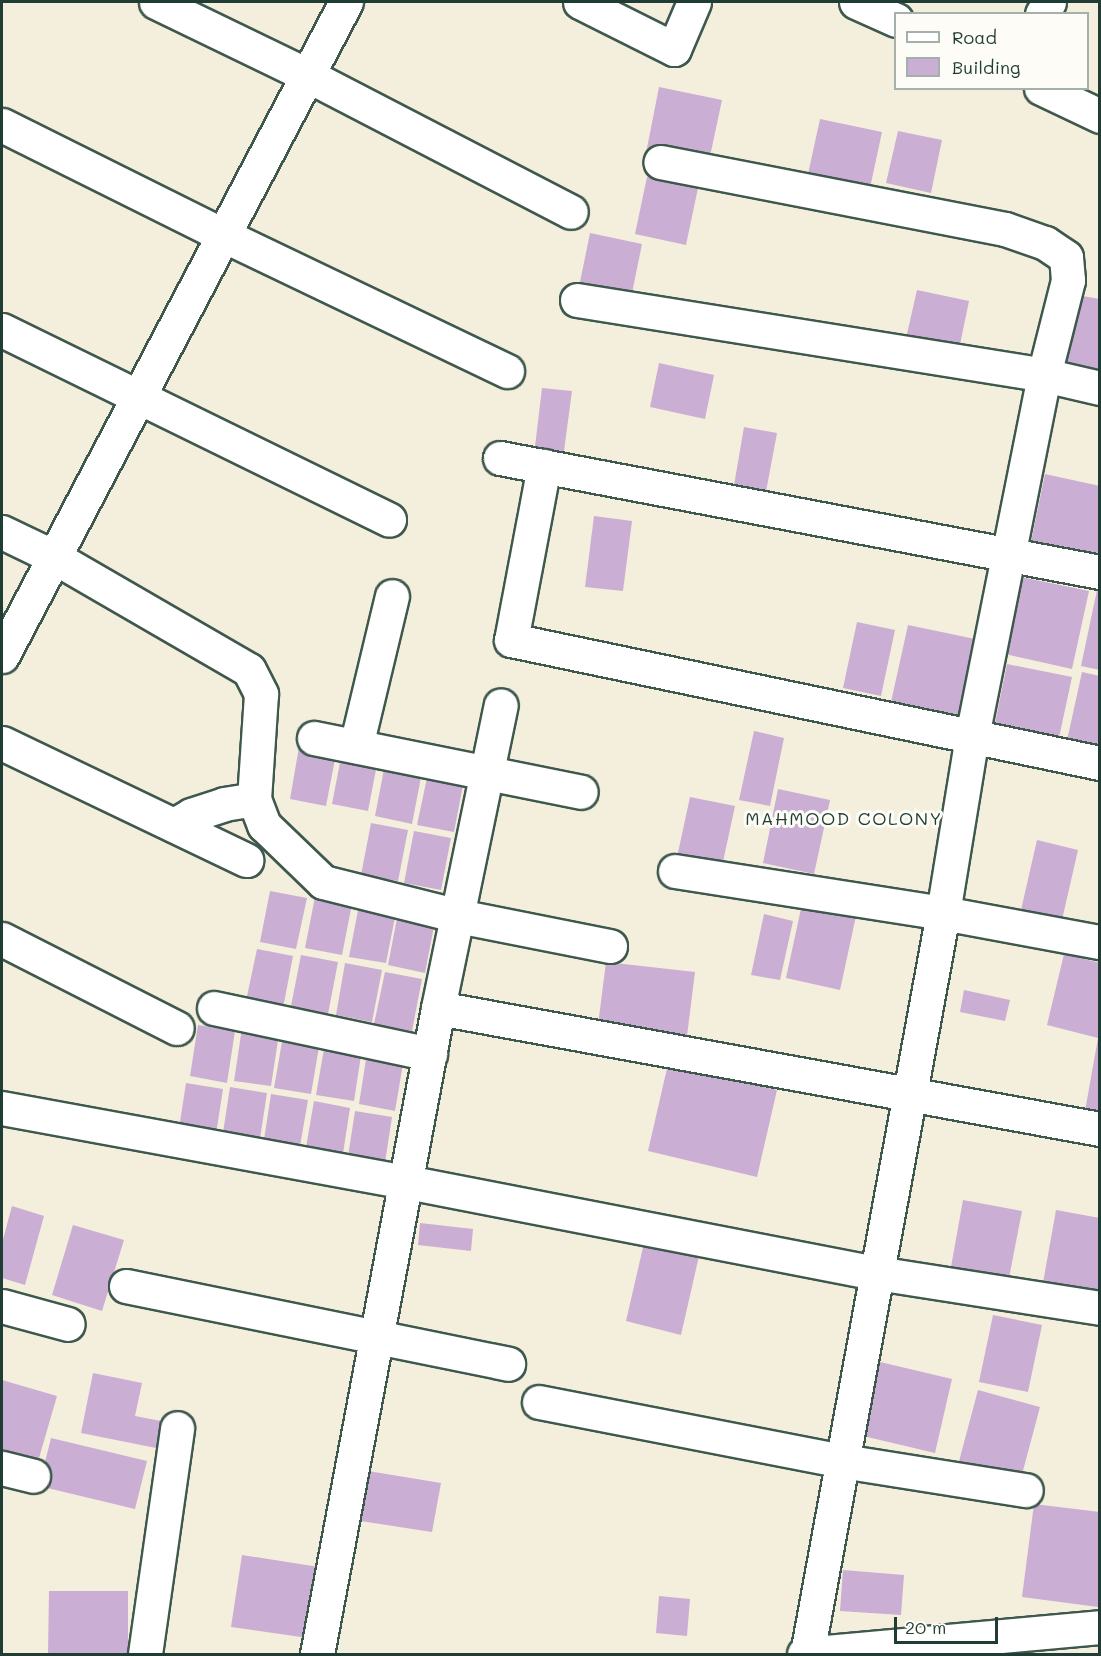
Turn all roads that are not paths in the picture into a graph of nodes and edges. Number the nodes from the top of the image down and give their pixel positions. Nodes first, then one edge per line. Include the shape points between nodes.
1 (156, 2) edge
2 (346, 2) edge
3 (580, 2) edge
4 (694, 2) edge
5 (856, 2) edge
6 (894, 19) edge
7 (307, 75) junction
8 (1045, 90) edge
9 (1100, 116) edge
10 (2, 125) edge
11 (660, 162) dead end
12 (571, 212) dead end
13 (223, 235) junction
14 (577, 300) dead end
15 (2, 330) edge
16 (507, 371) dead end
17 (1044, 375) junction
18 (1100, 388) edge
19 (138, 398) junction
20 (500, 458) dead end
21 (544, 466) junction
22 (389, 520) dead end
23 (2, 532) edge
24 (1008, 553) junction
25 (54, 557) junction
26 (1100, 572) edge
27 (392, 596) dead end
28 (2, 656) edge
29 (501, 705) dead end
30 (972, 736) junction
31 (314, 738) dead end
32 (2, 743) edge
33 (356, 746) junction
34 (1100, 763) edge
35 (488, 772) junction
36 (581, 792) dead end
37 (254, 799) junction
38 (174, 825) junction
39 (246, 860) dead end
40 (675, 872) dead end
41 (944, 913) junction
42 (458, 916) junction
43 (2, 939) edge
44 (1100, 942) edge
45 (610, 946) dead end
46 (214, 1008) dead end
47 (438, 1008) junction
48 (177, 1028) dead end
49 (430, 1054) junction
50 (910, 1095) junction
51 (2, 1108) edge
52 (1100, 1130) edge
53 (407, 1182) junction
54 (877, 1273) junction
55 (126, 1287) dead end
56 (2, 1306) edge
57 (1100, 1308) edge
58 (68, 1324) dead end
59 (378, 1337) junction
60 (508, 1364) dead end
61 (539, 1402) dead end
62 (177, 1428) dead end
63 (842, 1461) junction
64 (2, 1468) edge
65 (33, 1476) dead end
66 (1026, 1490) dead end
67 (1100, 1627) edge
68 (145, 1654) edge
69 (317, 1654) edge
70 (805, 1654) edge

1 - 7 street
2 - 7 street
3 - 4 street via 674,50
5 - 6 street
7 - 12 street
7 - 13 street
8 - 9 street
10 - 13 street
11 - 17 street via 1005,230 1045,243 1066,257 1068,280
13 - 16 street
13 - 19 street
14 - 17 street
15 - 19 street
17 - 18 street
17 - 24 street
19 - 22 street
19 - 25 street
20 - 21 street
21 - 24 street
21 - 30 street via 511,640
23 - 25 street
24 - 26 street
24 - 30 street
25 - 28 street
25 - 37 street via 249,670 261,694
27 - 33 street
29 - 35 street
30 - 34 street
30 - 41 street
31 - 33 street
32 - 38 street
33 - 35 street
35 - 36 street
35 - 42 street
37 - 38 street via 224,804
37 - 42 street via 264,825 323,882
38 - 39 street
40 - 41 street
41 - 44 street
41 - 50 street
42 - 45 street
42 - 47 street
43 - 48 street
46 - 49 street
47 - 49 street
47 - 50 street
49 - 53 street
50 - 52 street
50 - 54 street
51 - 53 street
53 - 54 street
53 - 59 street
54 - 57 street
54 - 63 street
55 - 59 street
56 - 58 street
59 - 60 street
59 - 69 street
61 - 63 street
62 - 68 street
63 - 66 street
63 - 70 street
64 - 65 street
67 - 70 street

